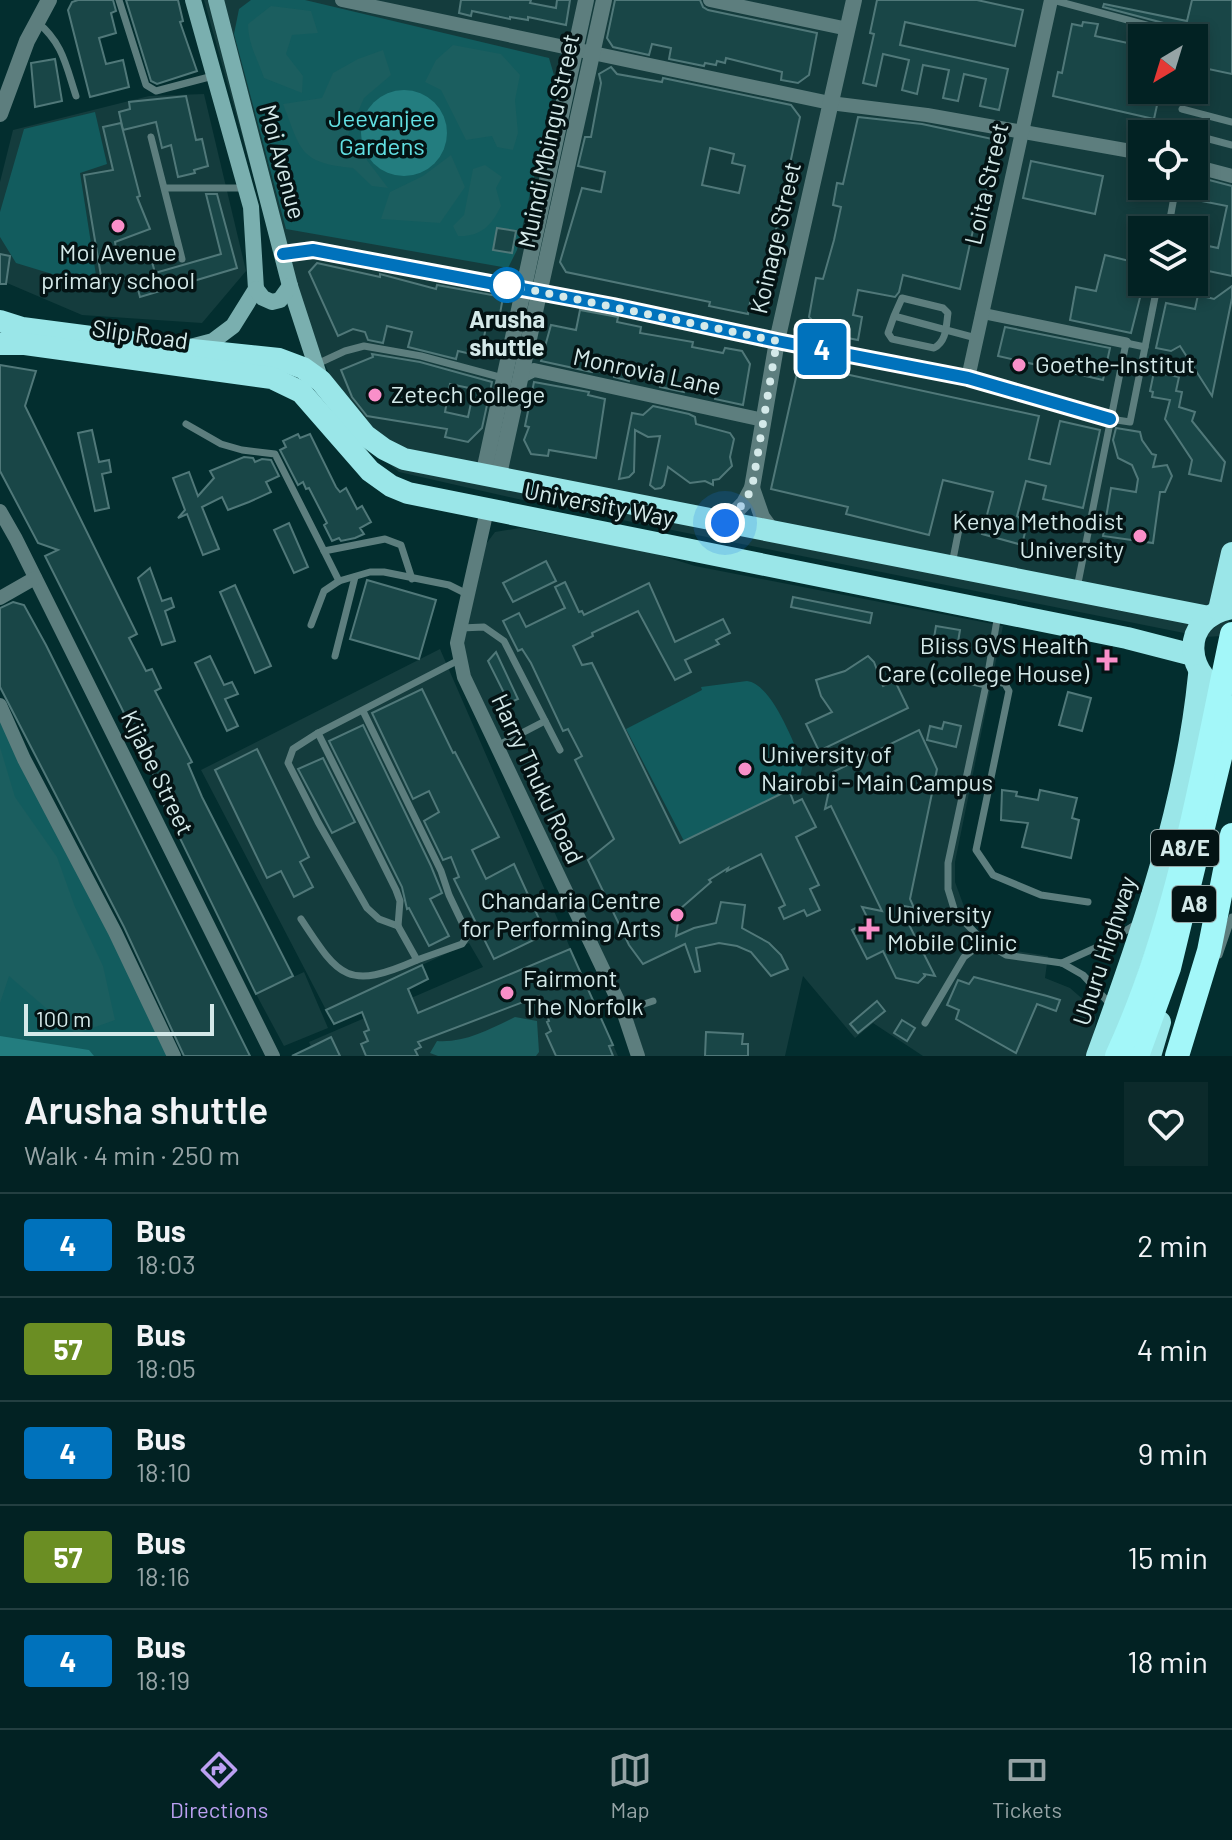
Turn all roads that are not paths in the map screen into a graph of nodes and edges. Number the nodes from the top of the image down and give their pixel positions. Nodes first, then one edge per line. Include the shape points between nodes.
1 (49, 0) edge
2 (119, 0) edge
3 (193, 0) edge
4 (216, 0) edge
5 (342, 0) edge
6 (586, 0) edge
7 (604, 0) edge
8 (710, 0) edge
9 (854, 0) edge
10 (1052, 0) edge
11 (37, 22) junction
12 (1142, 24) edge
13 (848, 29) junction
14 (575, 49) junction
15 (592, 53) junction
16 (215, 75) junction
17 (76, 96) dead end
18 (830, 103) junction
19 (1182, 109) dead end
20 (0, 114) edge
21 (1232, 122) edge
22 (1021, 133) junction
23 (151, 137) dead end
24 (1208, 139) edge
25 (1232, 145) edge
26 (1128, 151) edge
27 (1208, 170) edge
28 (1232, 176) edge
29 (165, 188) junction
30 (246, 188) junction
31 (283, 254) junction
32 (182, 259) dead end
33 (290, 286) junction
34 (256, 289) junction
35 (533, 292) junction
36 (1155, 296) edge
37 (981, 313) junction
38 (894, 316) junction
39 (0, 321) edge
40 (945, 331) junction
41 (976, 338) junction
42 (777, 341) junction
43 (1126, 343) junction
44 (0, 344) edge
45 (1145, 347) junction
46 (183, 349) junction
47 (319, 373) junction
48 (272, 378) joint
49 (968, 378) junction
50 (516, 379) junction
51 (1110, 419) junction
52 (763, 420) junction
53 (186, 424) dead end
54 (490, 478) junction
55 (752, 488) junction
56 (487, 510) junction
57 (0, 511) edge
58 (962, 514) dead end
59 (725, 523) junction
60 (773, 532) junction
61 (324, 551) junction
62 (1232, 553) edge
63 (951, 566) junction
64 (355, 577) junction
65 (35, 578) junction
66 (412, 579) junction
67 (339, 581) junction
68 (1077, 590) junction
69 (467, 594) junction
70 (0, 598) edge
71 (999, 612) junction
72 (1220, 612) edge
73 (311, 625) dead end
74 (460, 628) junction
75 (1232, 634) edge
76 (335, 656) dead end
77 (459, 660) junction
78 (1196, 665) junction
79 (973, 682) dead end
80 (986, 682) junction
81 (1232, 696) edge
82 (0, 705) edge
83 (1232, 708) edge
84 (363, 711) junction
85 (545, 721) junction
86 (318, 733) junction
87 (497, 746) junction
88 (560, 750) dead end
89 (1232, 750) edge
90 (1232, 835) edge
91 (1088, 902) dead end
92 (1232, 917) edge
93 (301, 919) dead end
94 (1146, 919) junction
95 (398, 926) junction
96 (984, 942) junction
97 (417, 960) junction
98 (1062, 963) junction
99 (1217, 963) dead end
100 (653, 1001) dead end
101 (1203, 1004) dead end
102 (623, 1011) junction
103 (1113, 1013) junction
104 (925, 1023) dead end
105 (174, 1056) edge
106 (273, 1056) edge
107 (638, 1056) edge
108 (1097, 1056) edge
109 (1117, 1056) edge
110 (1137, 1056) edge
111 (1150, 1056) edge
112 (1177, 1056) edge
113 (1185, 1056) edge

1 - 11 street
2 - 16 lane via 150,90
3 - 16 main road, Moi Avenue
4 - 31 main road, Moi Avenue
5 - 14 street
6 - 14 street, Muindi Mbingu Street
7 - 15 street, Muindi Mbingu Street
8 - 13 street
9 - 13 street, Koinage Street
10 - 12 lane
10 - 22 street, Loita Street
11 - 17 lane via 59,45
11 - 20 street
13 - 18 street, Koinage Street
14 - 15 street
14 - 35 street, Muindi Mbingu Street
15 - 18 street
15 - 35 street, Muindi Mbingu Street
16 - 30 main road, Moi Avenue
18 - 22 street
18 - 42 street, Koinage Street
19 - 21 lane
22 - 26 street
22 - 37 street, Loita Street
23 - 29 lane
24 - 25 lane
27 - 28 street
29 - 30 lane
29 - 32 lane
30 - 34 main road, Moi Avenue
31 - 33 main road, Moi Avenue
31 - 35 street via 313,250
33 - 34 main road via 272,302
33 - 47 main road, Moi Avenue
34 - 46 main road, Slip Road via 240,319 225,332
35 - 42 street
35 - 50 street, Muindi Mbingu Street
36 - 45 lane
37 - 41 street, Loita Street
37 - 43 street
38 - 40 lane
38 - 40 lane via 902,298 943,308 948,313
38 - 40 lane via 888,333 892,339 934,348
39 - 46 highway, Slip Road
40 - 41 lane
41 - 49 street, Loita Street
42 - 49 street
42 - 52 street, Koinage Street
43 - 45 lane
43 - 51 lane
44 - 48 highway, Slip Road
45 - 51 lane via 1130,422
46 - 47 highway, Slip Road via 279,359
47 - 50 lane via 345,351 364,346
47 - 54 highway, University Way via 365,435 384,449 404,459
48 - 56 highway, University Way via 301,392 370,471 391,486
49 - 51 street
50 - 52 street, Monrovia Lane via 534,370
50 - 54 street, Muindi Mbingu Street
51 - 68 lane
52 - 55 street, Koinage Street
53 - 61 lane via 221,444 275,454
54 - 59 highway, University Way
55 - 59 street, Koinage Street
55 - 60 street
56 - 69 street, Harry Thuku Road
56 - 71 highway, University Way
57 - 65 street, Kijabe Street
58 - 63 lane
59 - 60 highway, University Way
60 - 63 highway, University Way
61 - 66 lane via 385,539 401,545
61 - 67 lane
62 - 72 highway, A8
63 - 68 highway, University Way
64 - 66 lane via 384,572
64 - 67 lane
64 - 76 lane
65 - 70 street
65 - 106 street, Kijabe Street
66 - 69 lane
67 - 73 lane via 324,591
68 - 72 highway, University Way
69 - 74 street, Harry Thuku Road
71 - 78 highway, University Way via 1157,644
71 - 80 lane
72 - 78 highway, A8 via 1199,628
74 - 77 street, Harry Thuku Road
74 - 85 lane via 484,627 504,641
75 - 109 highway, A8/E, bridge via 1159,948
77 - 84 lane
77 - 87 street, Harry Thuku Road
78 - 81 highway, University Way via 1217,691
78 - 94 highway, Uhuru Highway / A8 via 1197,701
79 - 80 lane
80 - 91 lane via 1005,684 1009,691 976,850 993,875 1041,895
80 - 96 lane via 948,863 955,912
82 - 105 street
83 - 110 highway, A8/E via 1169,968
84 - 86 lane
84 - 97 lane via 468,935 462,944
85 - 87 lane
85 - 88 lane
86 - 95 lane via 396,890
86 - 95 lane via 293,749 288,763 367,908
87 - 102 street, Harry Thuku Road
89 - 111 highway, A8
90 - 112 highway via 1209,951
92 - 99 lane
93 - 97 lane via 330,963 351,974 372,976
94 - 98 lane
94 - 103 highway, Uhuru Highway / A8
95 - 97 lane
96 - 98 lane via 1006,955
96 - 104 lane via 964,957
98 - 103 lane via 1105,996
100 - 102 lane
101 - 113 lane
102 - 107 street, Harry Thuku Road
103 - 108 highway, Uhuru Highway / A8

